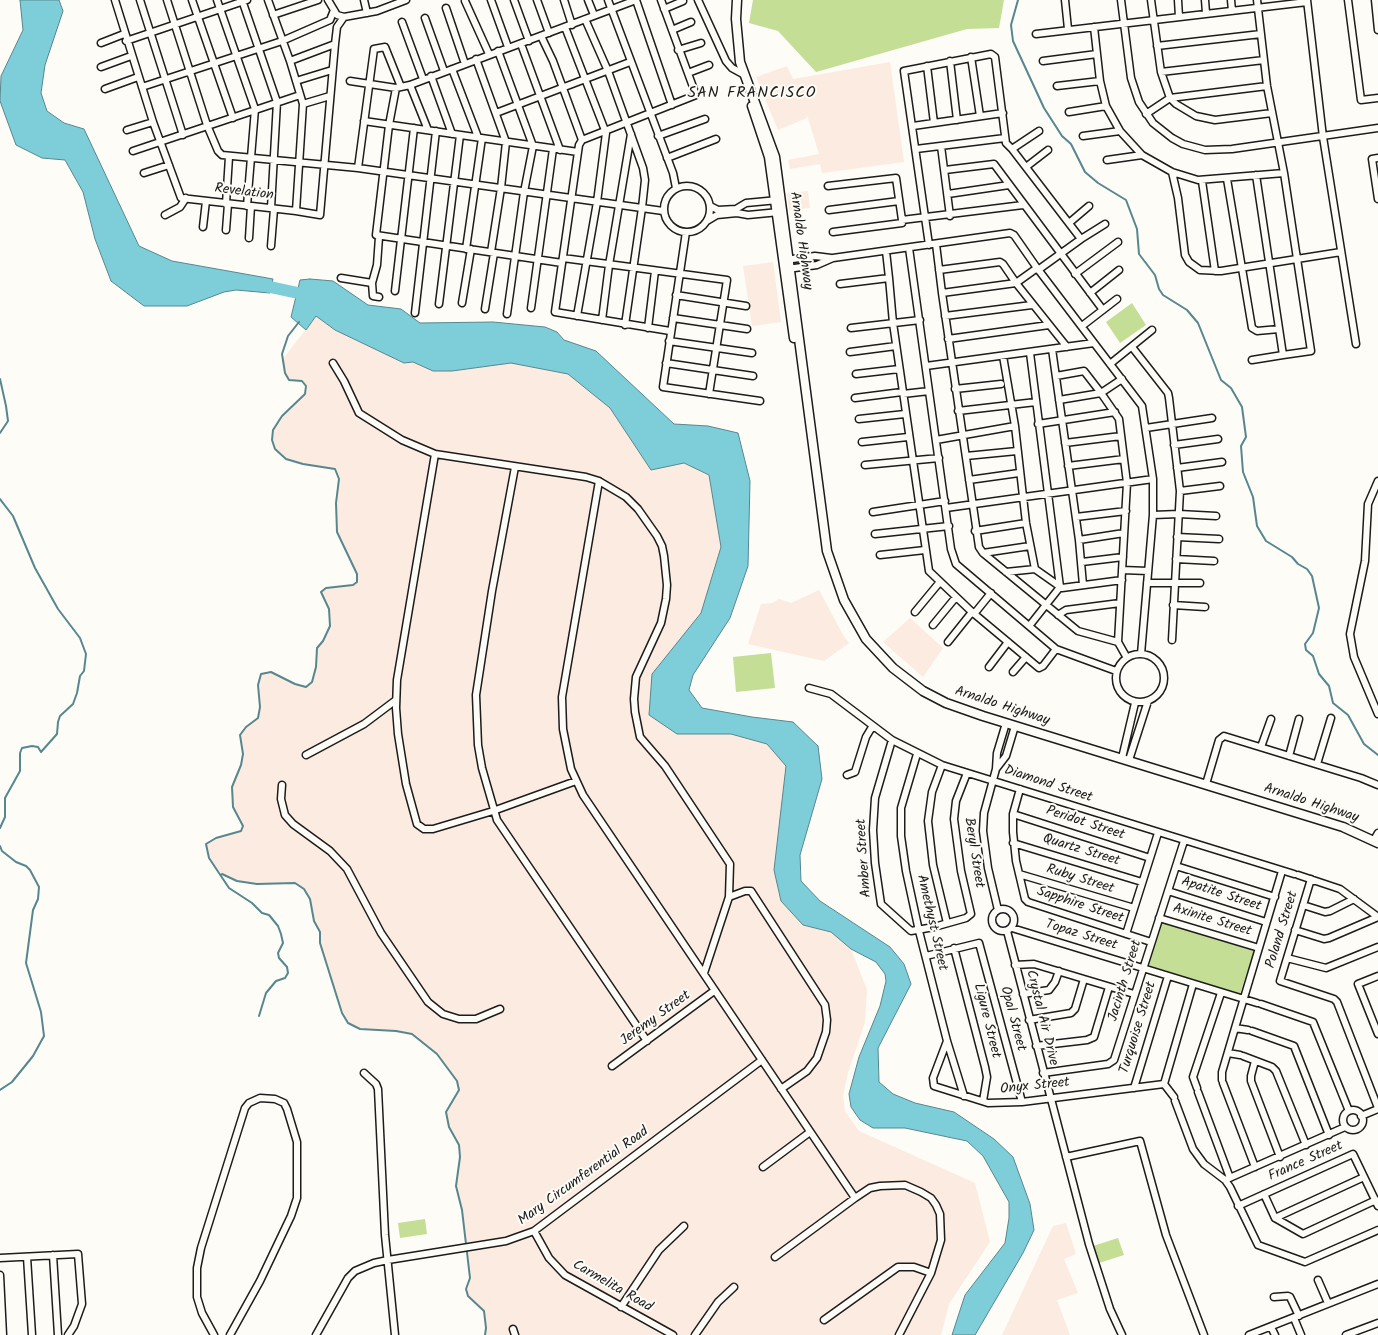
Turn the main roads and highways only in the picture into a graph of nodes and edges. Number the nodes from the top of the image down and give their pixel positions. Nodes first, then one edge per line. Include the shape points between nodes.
1 (737, 0) edge
2 (1377, 839) edge

1 - 2 main road, Arnaldo Highway via 738,47 743,74 769,157 780,211 827,551 844,600 865,638 893,668 923,691 972,713

